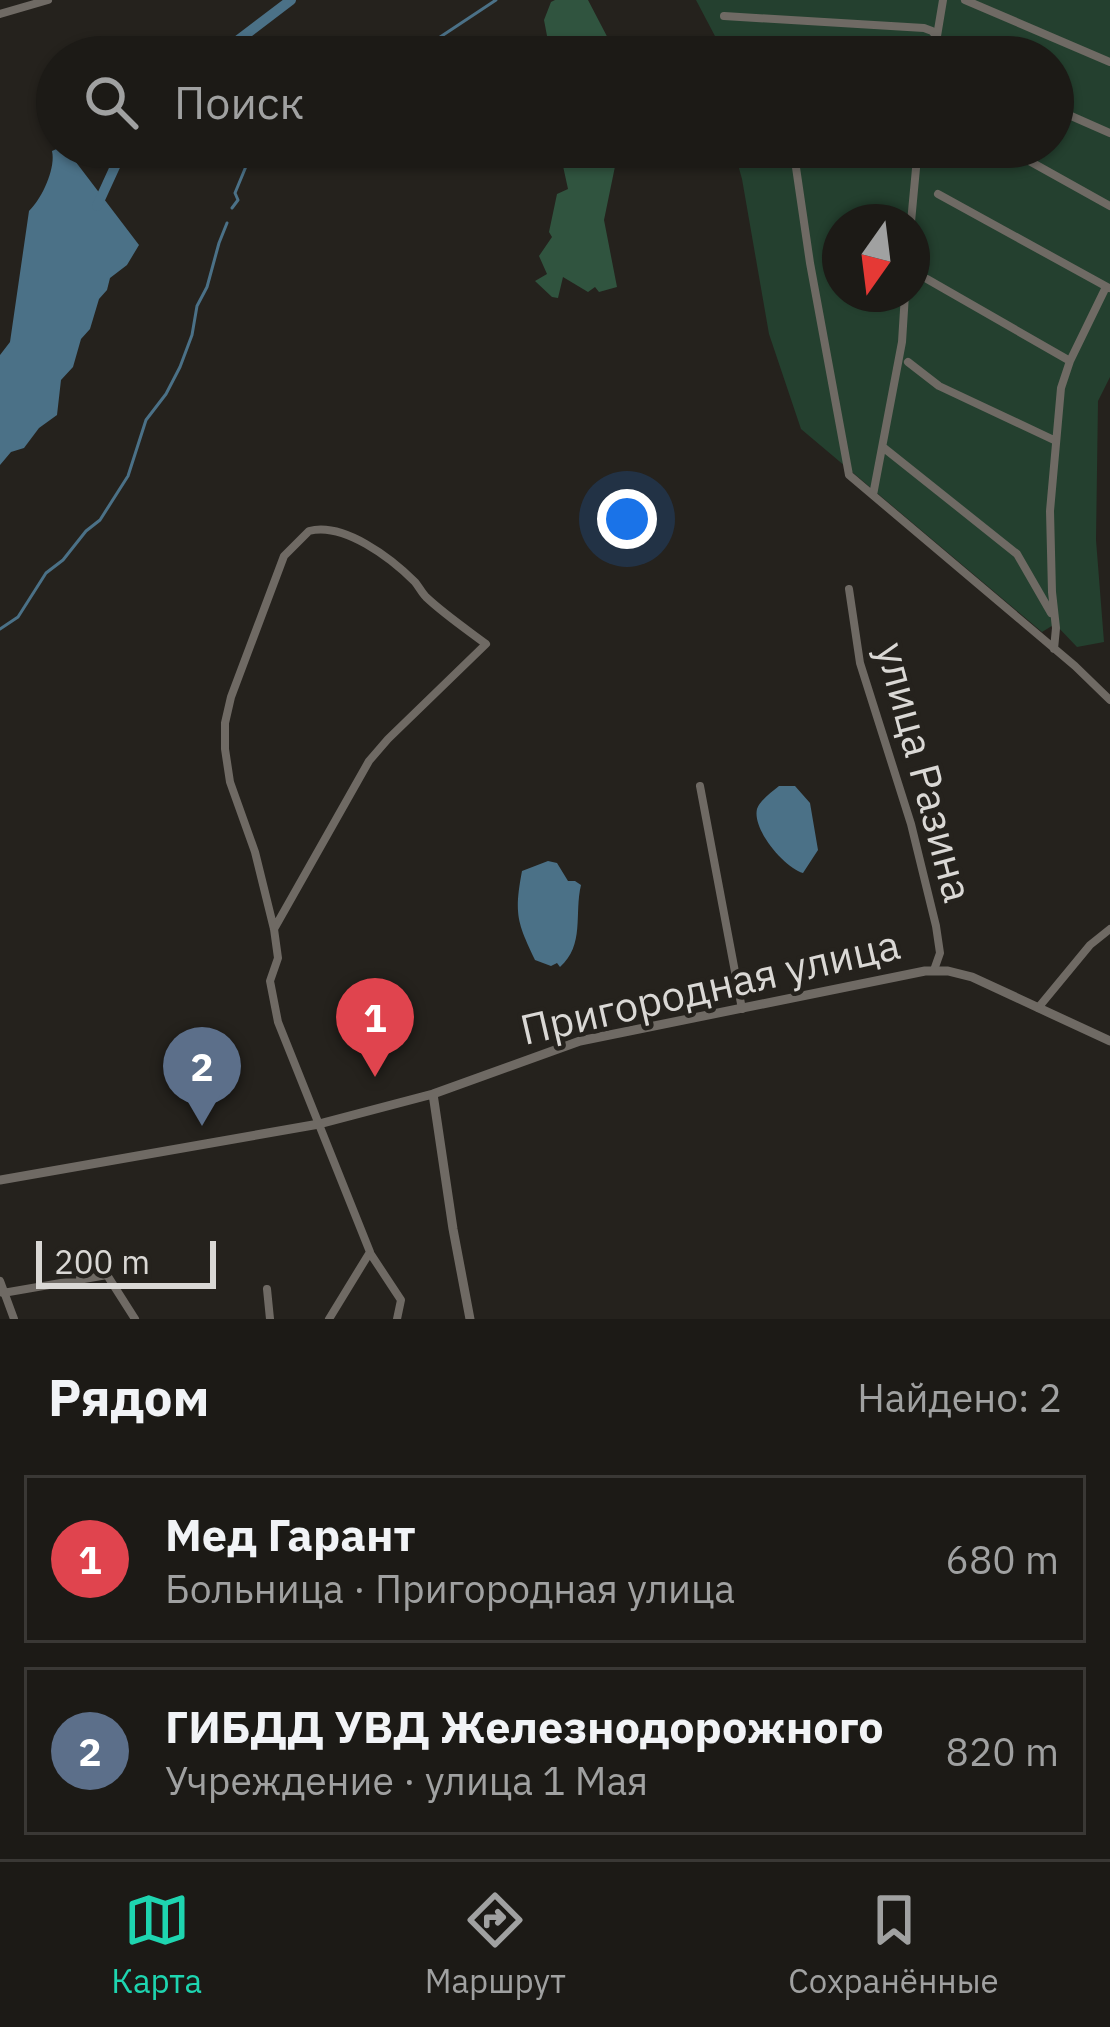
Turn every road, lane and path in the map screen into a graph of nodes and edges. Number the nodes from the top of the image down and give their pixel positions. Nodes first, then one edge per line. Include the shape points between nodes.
1 (48, 0) edge
2 (943, 0) edge
3 (965, 0) edge
4 (0, 14) edge
5 (724, 16) dead end
6 (936, 36) edge
7 (937, 36) edge
8 (1049, 36) edge
9 (1074, 47) edge
10 (1110, 62) edge
11 (1074, 118) edge
12 (1110, 133) edge
13 (797, 168) edge
14 (916, 168) edge
15 (1042, 168) edge
16 (938, 194) dead end
17 (913, 204) edge
18 (1110, 206) edge
19 (930, 281) edge
20 (1108, 288) edge
21 (904, 312) edge
22 (1070, 361) junction
23 (908, 362) dead end
24 (1056, 441) junction
25 (884, 448) junction
26 (874, 495) junction
27 (849, 589) dead end
28 (1055, 620) junction
29 (1054, 650) junction
30 (1110, 700) edge
31 (700, 786) dead end
32 (1110, 928) edge
33 (274, 929) junction
34 (934, 970) junction
35 (1038, 1007) junction
36 (742, 1009) junction
37 (1110, 1041) edge
38 (433, 1094) junction
39 (319, 1124) junction
40 (0, 1180) edge
41 (370, 1252) junction
42 (0, 1281) edge
43 (267, 1289) dead end
44 (3, 1293) edge
45 (14, 1319) edge
46 (134, 1319) edge
47 (270, 1319) edge
48 (329, 1319) edge
49 (397, 1319) edge
50 (470, 1319) edge

1 - 4 street
2 - 7 street
3 - 8 street
5 - 6 street via 914,26
9 - 10 street
11 - 12 street
13 - 26 street via 849,476
14 - 17 street
15 - 18 street
16 - 20 street
19 - 22 street
20 - 22 street
21 - 25 street
22 - 24 street
23 - 24 street via 939,386
24 - 28 street
25 - 26 street
25 - 28 street via 1016,554
26 - 29 street
27 - 34 street, улица Разина via 856,650 936,926
28 - 29 street
29 - 30 street
31 - 36 street
32 - 35 street
33 - 33 street via 228,772 225,723 284,556 309,531 328,529 370,546 486,644 369,761
33 - 39 street via 273,1003
34 - 35 street, Пригородная улица via 972,977
34 - 36 street, Пригородная улица
35 - 37 street, Пригородная улица
36 - 38 street, Пригородная улица via 580,1041
38 - 39 street, Пригородная улица
38 - 50 street
39 - 40 street, Пригородная улица
39 - 41 street
41 - 48 street
41 - 49 street via 401,1300
42 - 44 street
43 - 47 street
44 - 45 street
44 - 46 street via 107,1275

